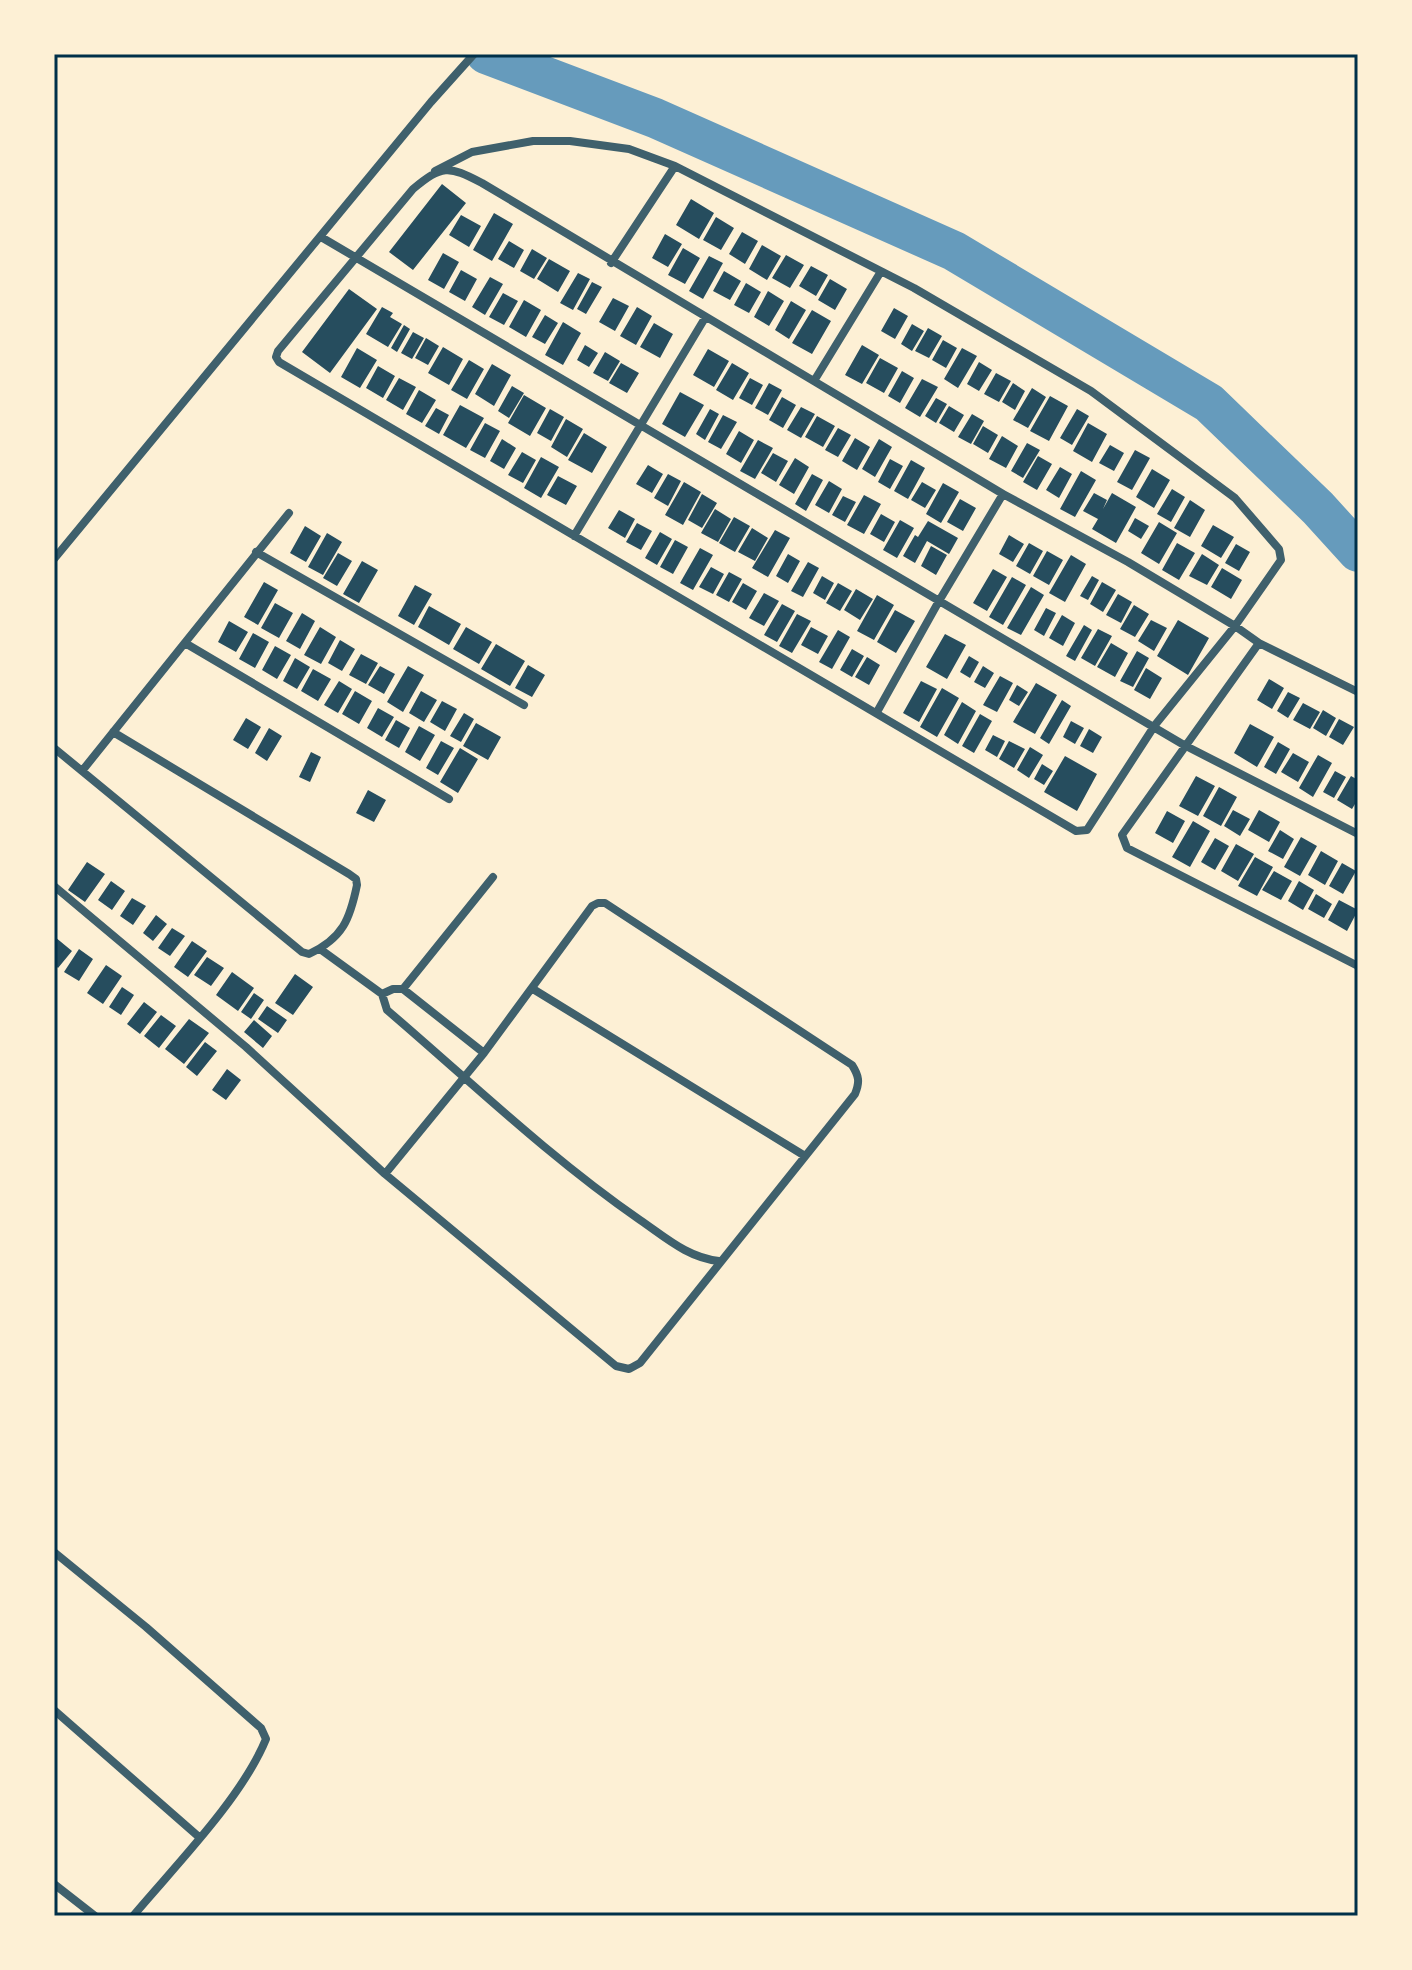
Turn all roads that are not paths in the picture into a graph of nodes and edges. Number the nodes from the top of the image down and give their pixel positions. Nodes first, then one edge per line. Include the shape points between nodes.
1 (474, 54) edge
2 (675, 166) junction
3 (435, 171) junction
4 (321, 237) junction
5 (356, 259) junction
6 (611, 263) junction
7 (880, 273) junction
8 (705, 318) junction
9 (814, 381) junction
10 (640, 427) junction
11 (1003, 494) junction
12 (289, 513) dead end
13 (574, 536) junction
14 (256, 552) junction
15 (54, 559) edge
16 (939, 601) junction
17 (1235, 626) junction
18 (185, 643) junction
19 (1259, 643) junction
20 (1358, 692) edge
21 (524, 705) dead end
22 (877, 712) junction
23 (1155, 725) junction
24 (113, 732) junction
25 (1184, 745) junction
26 (54, 748) edge
27 (82, 771) junction
28 (449, 799) dead end
29 (1358, 834) edge
30 (493, 877) dead end
31 (54, 886) edge
32 (320, 949) junction
33 (1358, 966) edge
34 (403, 989) junction
35 (533, 989) junction
36 (382, 994) junction
37 (484, 1053) junction
38 (463, 1078) junction
39 (805, 1156) junction
40 (385, 1174) junction
41 (719, 1261) junction
42 (54, 1552) edge
43 (54, 1710) edge
44 (199, 1837) junction
45 (54, 1884) edge
46 (95, 1916) edge
47 (133, 1916) edge

1 - 4 street
2 - 3 street via 629,149 533,141 472,152
2 - 6 street
2 - 7 street
3 - 5 street via 413,189
3 - 6 street via 466,175
4 - 5 street
4 - 15 street
5 - 10 street
5 - 13 street via 278,351 279,362
6 - 8 street
7 - 9 street
7 - 17 street via 1091,391 1235,498 1282,555
8 - 9 street
8 - 10 street
9 - 11 street
10 - 13 street
10 - 16 street
11 - 16 street
11 - 17 street
12 - 14 street
13 - 22 street
14 - 18 street
14 - 21 street
16 - 22 street
16 - 23 street
17 - 19 street
17 - 23 street
18 - 24 street
18 - 28 street
19 - 20 street
19 - 25 street
22 - 23 street via 1082,832
23 - 25 street
24 - 27 street
24 - 32 street via 356,879 350,917
25 - 29 street
25 - 33 street via 1122,835 1127,848
26 - 27 street
27 - 32 street via 290,943 309,954
30 - 34 street
31 - 40 street via 246,1047
32 - 36 street
34 - 36 street
34 - 37 street
35 - 37 street
35 - 39 street
35 - 39 street via 592,906 605,903 852,1065 858,1076 855,1094
36 - 38 street via 387,1010
37 - 38 street
38 - 40 street
38 - 41 street via 610,1200 695,1257
39 - 41 street
40 - 41 street via 616,1366 629,1369 640,1363
42 - 44 street via 261,1728 266,1739 259,1756
43 - 44 street
44 - 47 street
45 - 46 street

